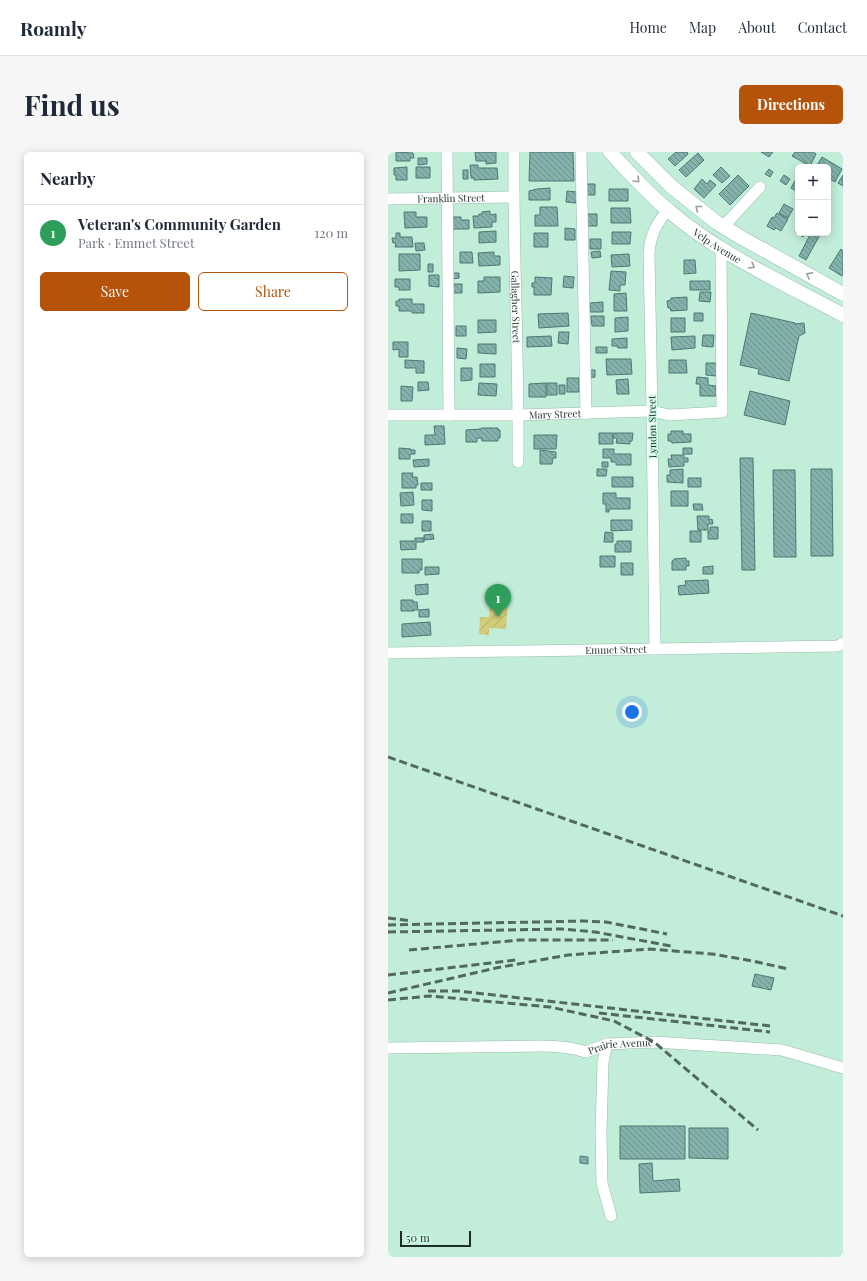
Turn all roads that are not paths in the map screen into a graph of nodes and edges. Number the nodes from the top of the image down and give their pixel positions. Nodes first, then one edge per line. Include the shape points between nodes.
1 (447, 152) edge
2 (514, 152) edge
3 (580, 152) edge
4 (610, 152) edge
5 (637, 152) edge
6 (760, 187) dead end
7 (514, 197) junction
8 (446, 198) junction
9 (388, 199) edge
10 (668, 210) junction
11 (723, 227) junction
12 (721, 248) junction
13 (843, 294) edge
14 (843, 315) edge
15 (652, 411) junction
16 (586, 414) junction
17 (388, 415) edge
18 (449, 415) junction
19 (518, 415) junction
20 (518, 462) dead end
21 (843, 643) edge
22 (655, 649) junction
23 (388, 653) edge
24 (607, 1044) junction
25 (388, 1048) edge
26 (843, 1068) edge
27 (611, 1216) dead end

1 - 8 street
2 - 7 street, Gallagher Street
3 - 16 street
4 -> 10 main road, Velp Avenue
11 -> 5 main road, Velp Avenue via 672,187
6 - 11 street
7 - 8 street, Franklin Street
7 - 19 street, Gallagher Street
8 - 9 street, Franklin Street
8 - 18 street
10 - 12 main road, Velp Avenue
10 - 15 street, Lyndon Street via 654,230 648,254
13 -> 11 main road, Velp Avenue
12 -> 14 main road, Velp Avenue
12 - 15 street, Mary Street via 722,412 669,415
15 - 16 street, Mary Street
15 - 22 street, Lyndon Street
16 - 19 street, Mary Street
17 - 18 street, Mary Street
18 - 19 street, Mary Street
19 - 20 street, Gallagher Street
21 - 22 street, Emmet Street via 838,646
22 - 23 street, Emmet Street
24 - 25 street, Prairie Avenue via 586,1052 541,1046
24 - 26 street, Prairie Avenue via 654,1042 782,1050
24 - 27 street via 603,1062 602,1183

